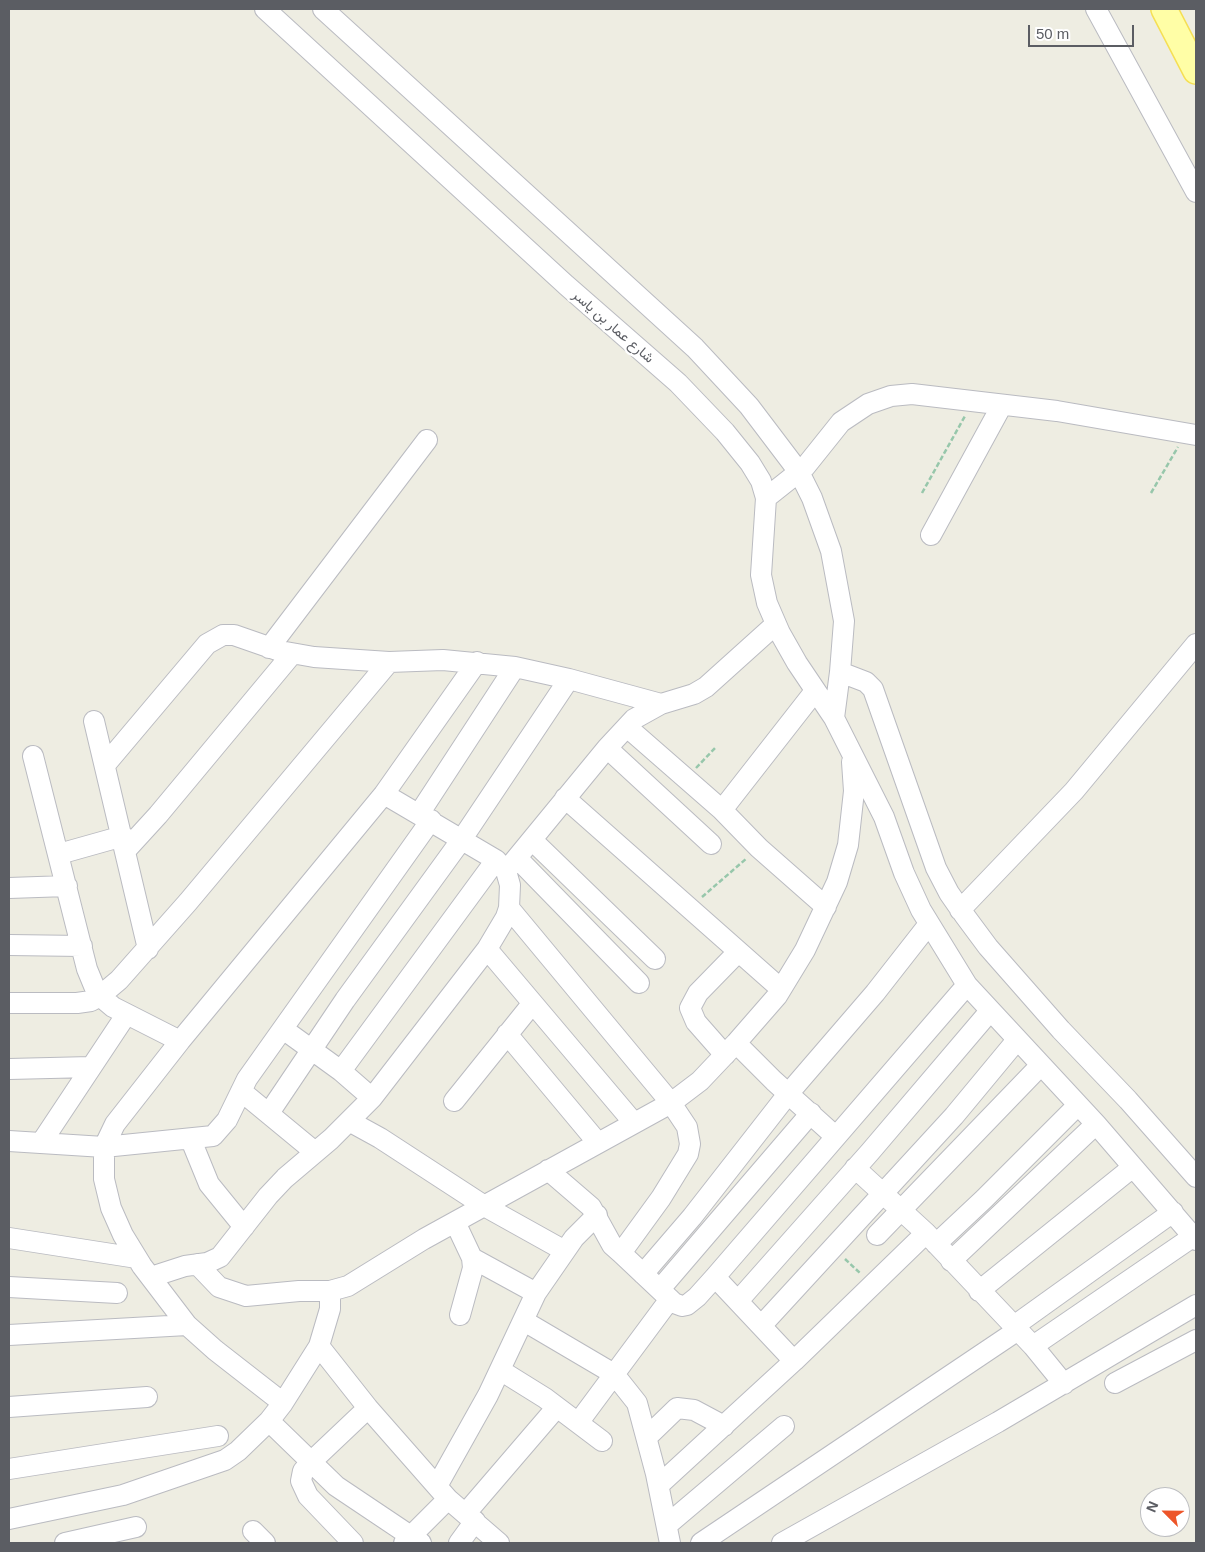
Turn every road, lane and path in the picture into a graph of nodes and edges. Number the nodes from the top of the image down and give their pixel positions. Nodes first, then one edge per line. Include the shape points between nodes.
1 (265, 9) edge
2 (323, 9) edge
3 (1096, 9) edge
4 (1164, 9) edge
5 (1196, 71) edge
6 (1196, 192) edge
7 (973, 401) junction
8 (1002, 405) junction
9 (1191, 434) edge
10 (427, 440) dead end
11 (784, 483) junction
12 (922, 493) dead end
13 (1151, 493) dead end
14 (931, 534) dead end
15 (776, 624) junction
16 (1196, 644) edge
17 (269, 648) junction
18 (292, 654) junction
19 (389, 662) junction
20 (476, 662) junction
21 (514, 668) junction
22 (840, 672) junction
23 (570, 679) junction
24 (815, 692) junction
25 (661, 704) junction
26 (834, 718) junction
27 (94, 720) dead end
28 (627, 727) junction
29 (716, 747) dead end
30 (850, 747) junction
31 (607, 748) junction
32 (32, 756) dead end
33 (105, 765) junction
34 (686, 780) junction
35 (384, 794) junction
36 (565, 798) junction
37 (722, 810) junction
38 (425, 817) junction
39 (462, 839) junction
40 (532, 841) junction
41 (124, 843) junction
42 (711, 844) dead end
43 (59, 854) junction
44 (506, 863) junction
45 (733, 870) dead end
46 (67, 886) junction
47 (9, 888) edge
48 (826, 907) junction
49 (509, 908) junction
50 (689, 909) junction
51 (960, 910) junction
52 (929, 924) junction
53 (9, 945) edge
54 (82, 946) junction
55 (148, 949) junction
56 (486, 949) junction
57 (738, 952) junction
58 (655, 959) dead end
59 (638, 983) dead end
60 (967, 985) junction
61 (781, 989) junction
62 (100, 996) junction
63 (9, 1003) edge
64 (532, 1004) junction
65 (990, 1011) junction
66 (126, 1015) junction
67 (283, 1029) junction
68 (507, 1034) junction
69 (1017, 1040) junction
70 (180, 1041) junction
71 (312, 1048) junction
72 (731, 1049) junction
73 (1040, 1065) junction
74 (91, 1067) junction
75 (9, 1069) edge
76 (341, 1071) junction
77 (241, 1092) junction
78 (788, 1094) junction
79 (372, 1098) junction
80 (454, 1101) dead end
81 (671, 1103) junction
82 (1078, 1105) junction
83 (269, 1113) junction
84 (811, 1113) junction
85 (349, 1121) junction
86 (634, 1123) junction
87 (1096, 1124) junction
88 (836, 1136) junction
89 (191, 1140) junction
90 (9, 1141) edge
91 (41, 1143) junction
92 (598, 1143) junction
93 (104, 1147) junction
94 (315, 1152) junction
95 (1133, 1167) junction
96 (855, 1168) junction
97 (548, 1170) junction
98 (1196, 1177) edge
99 (882, 1192) junction
100 (486, 1207) junction
101 (902, 1210) junction
102 (1173, 1212) junction
103 (597, 1216) junction
104 (455, 1222) junction
105 (244, 1227) junction
106 (877, 1235) dead end
107 (9, 1238) edge
108 (931, 1238) junction
109 (1195, 1238) edge
110 (565, 1251) junction
111 (621, 1253) junction
112 (137, 1258) junction
113 (472, 1258) junction
114 (951, 1261) junction
115 (197, 1264) junction
116 (643, 1274) junction
117 (715, 1277) junction
118 (151, 1278) junction
119 (9, 1287) edge
120 (330, 1291) junction
121 (979, 1291) junction
122 (117, 1293) dead end
123 (536, 1293) junction
124 (665, 1294) junction
125 (738, 1301) junction
126 (1196, 1306) edge
127 (460, 1315) dead end
128 (524, 1321) junction
129 (186, 1325) junction
130 (761, 1326) junction
131 (1016, 1328) junction
132 (9, 1335) edge
133 (1196, 1340) edge
134 (319, 1346) junction
135 (1033, 1346) junction
136 (794, 1361) junction
137 (500, 1370) junction
138 (614, 1374) junction
139 (1115, 1383) dead end
140 (1064, 1384) junction
141 (147, 1397) dead end
142 (283, 1403) junction
143 (556, 1406) junction
144 (9, 1407) edge
145 (368, 1408) junction
146 (270, 1421) junction
147 (578, 1422) junction
148 (724, 1426) junction
149 (784, 1426) dead end
150 (218, 1436) dead end
151 (647, 1437) junction
152 (602, 1440) dead end
153 (312, 1461) junction
154 (9, 1469) edge
155 (659, 1485) junction
156 (443, 1493) junction
157 (471, 1517) junction
158 (9, 1519) edge
159 (136, 1527) dead end
160 (669, 1534) edge
161 (412, 1541) edge
162 (66, 1543) edge
163 (354, 1543) edge
164 (459, 1543) edge
165 (498, 1543) edge
166 (701, 1543) edge
167 (782, 1543) edge

1 - 11 street, شارع عمار بن ياسر via 566,285 678,383 725,432 761,481
2 - 11 street via 695,348 749,406
3 - 6 street
4 - 5 main road
7 - 8 street
7 - 11 street via 912,394 891,396 868,404 833,429 811,460
7 - 12 path
8 - 9 street
8 - 14 street
9 - 13 path
10 - 17 street
11 - 15 street, شارع عمار بن ياسر via 761,575
11 - 22 street via 812,498 831,551 844,621
15 - 24 street, شارع عمار بن ياسر
15 - 25 street via 706,687
16 - 51 street via 1074,791
17 - 18 street
17 - 33 street via 234,635 223,635 207,644
18 - 19 street
18 - 41 street via 158,815
19 - 20 street
19 - 55 street
20 - 21 street
20 - 35 street
21 - 23 street
21 - 38 street
22 - 26 street
22 - 51 street via 866,682 873,689 936,868
23 - 25 street
23 - 39 street
24 - 26 street, شارع عمار بن ياسر
24 - 37 street
25 - 28 street via 646,711
26 - 30 street, شارع عمار بن ياسر
27 - 33 street
28 - 31 street
28 - 34 street
29 - 34 path
30 - 48 street via 854,791 848,845
30 - 52 street, شارع عمار بن ياسر via 884,817 904,873
31 - 36 street
31 - 42 street
32 - 43 street
33 - 41 street
34 - 37 street
35 - 38 street
35 - 70 street
36 - 40 street
36 - 50 street
37 - 48 street via 759,848
38 - 39 street
38 - 67 street
39 - 44 street
39 - 71 street
40 - 44 street
40 - 58 street
41 - 43 street
41 - 55 street
43 - 46 street
44 - 49 street via 510,885
44 - 59 street
44 - 76 street
45 - 50 path
46 - 47 street
46 - 54 street
48 - 61 street
49 - 56 street
49 - 81 street
50 - 57 street
51 - 98 street via 988,947
52 - 60 street, شارع عمار بن ياسر
52 - 78 street
53 - 54 street
54 - 62 street via 87,969
55 - 62 street
56 - 64 street
56 - 79 street
57 - 61 street
57 - 72 street via 698,992 690,1008 696,1022
60 - 65 street, شارع عمار بن ياسر
60 - 88 street
61 - 72 street
62 - 63 street via 77,1003
62 - 66 street
64 - 68 street
64 - 86 street
65 - 69 street, شارع عمار بن ياسر
65 - 96 street
66 - 70 street
66 - 74 street
67 - 71 street
67 - 77 street
68 - 80 street
68 - 92 street
69 - 73 street, شارع عمار بن ياسر
69 - 99 street via 954,1116
70 - 93 street via 114,1124
71 - 76 street
71 - 83 street
72 - 78 street
72 - 81 street via 700,1081
73 - 82 street, شارع عمار بن ياسر
73 - 101 street
74 - 75 street
74 - 91 street
76 - 79 street
77 - 83 street
77 - 89 street via 227,1120 213,1136
78 - 84 street
78 - 116 street
79 - 85 street
81 - 86 street
81 - 111 street via 687,1126 688,1154
82 - 87 street, شارع عمار بن ياسر
82 - 108 street via 984,1199
83 - 94 street
84 - 88 street
84 - 124 street
85 - 94 street
85 - 100 street
86 - 92 street
87 - 95 street, شارع عمار بن ياسر
87 - 114 street
88 - 117 street
89 - 93 street
89 - 105 street via 209,1184
90 - 91 street
91 - 93 street
92 - 97 street
93 - 112 street via 104,1179 111,1208
94 - 105 street via 268,1196
95 - 102 street, شارع عمار بن ياسر
95 - 121 street
96 - 99 street
96 - 125 street
97 - 100 street
97 - 103 street
99 - 101 street
99 - 130 street
100 - 104 street
100 - 110 street
101 - 106 street
101 - 108 street
102 - 109 street, شارع عمار بن ياسر
102 - 131 street
103 - 110 street
103 - 111 street via 612,1245
104 - 113 street
104 - 120 street via 348,1286
105 - 115 street via 220,1257 213,1262
107 - 112 street
108 - 114 street
108 - 136 street
109 - 135 street
110 - 123 street
111 - 116 street
112 - 118 street
113 - 123 street
113 - 127 street via 471,1281
114 - 121 street
115 - 118 street
115 - 120 street via 219,1287 246,1296 299,1290
116 - 124 street
117 - 124 street via 687,1305 679,1305
117 - 125 street
118 - 129 street
119 - 122 street
120 - 134 street via 330,1308
121 - 131 street
123 - 128 street
124 - 138 street
125 - 130 street
126 - 140 street
128 - 137 street
128 - 138 street
129 - 132 street
129 - 142 street
130 - 136 street
131 - 135 street
131 - 166 street
133 - 139 street
134 - 142 street
134 - 145 street
135 - 140 street
136 - 148 street
137 - 143 street
137 - 156 street
138 - 147 street
138 - 151 street via 637,1403
140 - 167 street
141 - 144 street
142 - 146 street
143 - 147 street
143 - 157 street
145 - 153 street
145 - 156 street
146 - 153 street
146 - 158 street via 225,1460 122,1495
147 - 152 street
148 - 151 street via 694,1410 678,1408
148 - 155 street
149 - 160 street
150 - 154 street
151 - 155 street
153 - 161 street via 349,1496
153 - 163 street via 303,1471 303,1488
155 - 160 street
156 - 157 street
156 - 161 street
157 - 164 street
157 - 165 street
159 - 162 street

